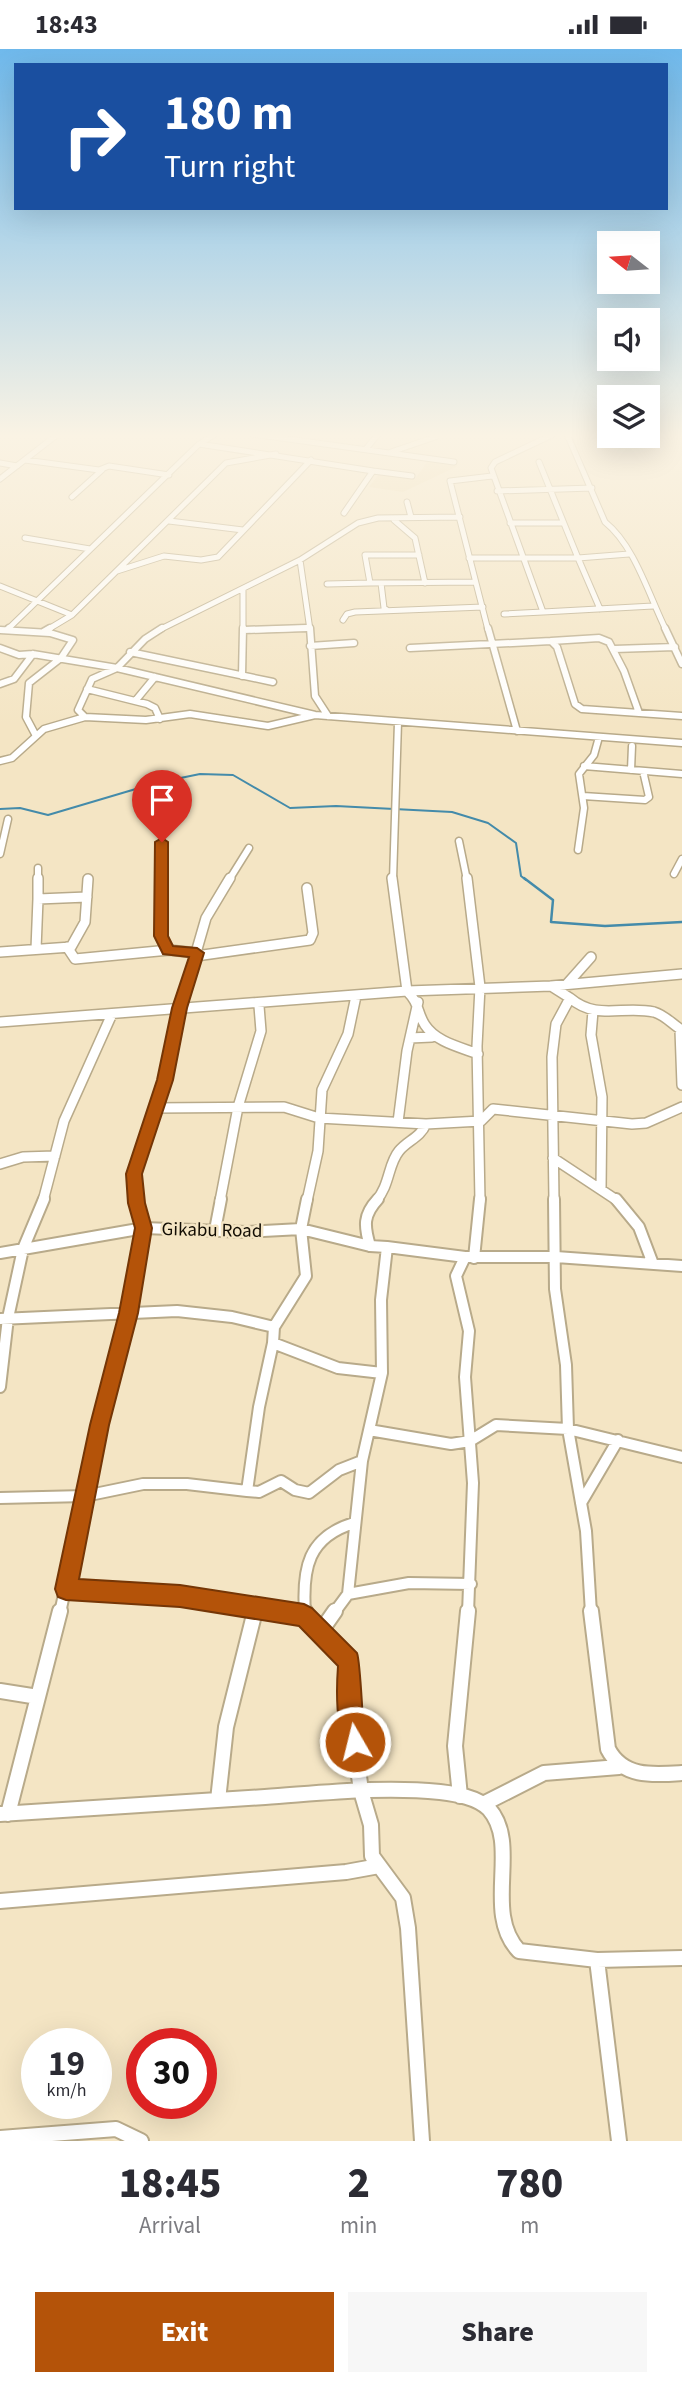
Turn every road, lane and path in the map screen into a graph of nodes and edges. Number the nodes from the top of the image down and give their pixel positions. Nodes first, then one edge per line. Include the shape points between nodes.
1 (109, 532) edge
2 (159, 532) edge
3 (241, 532) edge
4 (344, 532) edge
5 (414, 532) edge
6 (463, 532) edge
7 (513, 532) edge
8 (566, 532) edge
9 (616, 532) edge
10 (25, 538) dead end
11 (90, 549) junction
12 (629, 554) junction
13 (419, 555) junction
14 (469, 558) junction
15 (524, 558) junction
16 (578, 558) junction
17 (300, 560) junction
18 (117, 571) junction
19 (475, 582) junction
20 (370, 583) junction
21 (381, 583) junction
22 (425, 583) junction
23 (327, 584) dead end
24 (0, 586) edge
25 (243, 589) junction
26 (35, 601) junction
27 (653, 606) junction
28 (483, 607) junction
29 (387, 610) junction
30 (600, 610) junction
31 (543, 612) junction
32 (504, 614) dead end
33 (72, 615) junction
34 (343, 620) dead end
35 (308, 628) junction
36 (4, 630) edge
37 (244, 630) junction
38 (43, 632) junction
39 (551, 641) junction
40 (354, 643) dead end
41 (493, 643) junction
42 (310, 646) junction
43 (410, 647) dead end
44 (674, 647) junction
45 (0, 648) edge
46 (614, 649) junction
47 (130, 652) junction
48 (33, 654) junction
49 (61, 658) junction
50 (682, 664) edge
51 (117, 668) junction
52 (242, 676) junction
53 (155, 677) junction
54 (273, 682) dead end
55 (0, 684) edge
56 (87, 689) junction
57 (136, 700) junction
58 (639, 713) junction
59 (315, 715) junction
60 (328, 716) junction
61 (682, 716) edge
62 (85, 717) junction
63 (160, 719) junction
64 (398, 722) junction
65 (517, 731) junction
66 (35, 734) junction
67 (599, 737) junction
68 (682, 743) edge
69 (632, 746) dead end
70 (0, 761) edge
71 (584, 766) junction
72 (631, 770) junction
73 (643, 771) junction
74 (682, 774) edge
75 (583, 796) junction
76 (8, 819) dead end
77 (459, 841) dead end
78 (162, 842) dead end
79 (250, 848) dead end
80 (578, 850) dead end
81 (0, 854) edge
82 (682, 859) edge
83 (38, 868) dead end
84 (674, 873) dead end
85 (88, 879) dead end
86 (307, 888) dead end
87 (87, 897) junction
88 (38, 899) junction
89 (67, 947) junction
90 (36, 950) junction
91 (168, 950) junction
92 (0, 952) edge
93 (197, 954) junction
94 (591, 957) dead end
95 (682, 974) edge
96 (568, 984) junction
97 (551, 986) junction
98 (480, 987) junction
99 (407, 991) junction
100 (356, 996) junction
101 (570, 998) junction
102 (418, 1002) junction
103 (259, 1006) junction
104 (180, 1008) junction
105 (593, 1011) junction
106 (111, 1014) junction
107 (0, 1023) edge
108 (681, 1030) edge
109 (432, 1037) junction
110 (410, 1038) junction
111 (478, 1054) junction
112 (682, 1085) edge
113 (238, 1107) junction
114 (682, 1107) edge
115 (154, 1108) junction
116 (552, 1114) junction
117 (319, 1118) junction
118 (481, 1121) junction
119 (398, 1122) junction
120 (426, 1124) junction
121 (602, 1124) junction
122 (55, 1156) junction
123 (553, 1158) junction
124 (0, 1164) edge
125 (601, 1189) junction
126 (144, 1228) junction
127 (301, 1229) junction
128 (215, 1230) junction
129 (370, 1246) junction
130 (387, 1247) junction
131 (23, 1249) junction
132 (0, 1253) edge
133 (556, 1257) junction
134 (470, 1258) junction
135 (653, 1264) junction
136 (682, 1266) edge
137 (128, 1313) junction
138 (4, 1319) edge
139 (274, 1327) junction
140 (273, 1343) junction
141 (382, 1373) junction
142 (0, 1387) edge
143 (568, 1429) junction
144 (369, 1430) junction
145 (618, 1440) junction
146 (470, 1441) junction
147 (682, 1457) edge
148 (362, 1461) junction
149 (247, 1491) junction
150 (85, 1496) junction
151 (0, 1498) edge
152 (581, 1503) junction
153 (355, 1523) junction
154 (471, 1584) junction
155 (66, 1589) junction
156 (348, 1594) junction
157 (256, 1608) junction
158 (304, 1615) junction
159 (321, 1631) junction
160 (0, 1691) edge
161 (38, 1697) junction
162 (619, 1767) junction
163 (682, 1773) edge
164 (361, 1791) junction
165 (460, 1796) junction
166 (218, 1800) junction
167 (484, 1804) junction
168 (4, 1814) edge
169 (379, 1866) junction
170 (0, 1901) edge
171 (682, 1958) edge
172 (597, 1959) junction
173 (0, 2138) edge
174 (141, 2141) edge
175 (422, 2141) edge
176 (619, 2141) edge

1 - 11 street
2 - 18 street
3 - 18 street via 218,557 203,562 160,556
4 - 17 street
5 - 13 street
6 - 14 street
7 - 15 street
8 - 16 street
9 - 12 street
10 - 11 street
11 - 26 street
12 - 16 street
12 - 27 street
13 - 20 street via 365,555
13 - 22 street
14 - 15 street
14 - 19 street
15 - 16 street
15 - 31 street
16 - 30 street
17 - 25 street
17 - 35 street via 308,598
18 - 33 street
19 - 22 street
19 - 28 street
20 - 21 street
20 - 23 street
21 - 22 street
21 - 29 street
24 - 26 street
25 - 37 street
25 - 47 street via 173,621
26 - 33 street
26 - 36 street
27 - 30 street
27 - 44 street
28 - 29 street
28 - 41 street
29 - 34 street via 346,614
30 - 31 street
31 - 32 street
33 - 38 street
35 - 37 street
35 - 42 street
36 - 38 street
37 - 52 street
38 - 49 street via 73,640
39 - 41 street
39 - 46 street via 605,639
39 - 58 street via 575,704 589,710
40 - 42 street
41 - 43 street
41 - 65 street
42 - 60 street via 315,697
44 - 46 street
44 - 50 street
45 - 48 street
46 - 58 street
47 - 51 street
47 - 52 street
48 - 49 street
48 - 55 street via 14,678
49 - 51 street
49 - 66 street via 29,683 26,717
51 - 53 street
51 - 56 street via 92,679
52 - 54 street
53 - 57 street
53 - 59 street
56 - 57 street
56 - 62 street via 79,710
57 - 63 street via 155,708
58 - 61 street
59 - 60 street
59 - 63 street via 268,726 198,714
60 - 64 street
62 - 63 street
62 - 66 street
64 - 65 street
64 - 99 street via 391,868
65 - 67 street
66 - 70 street via 14,757
67 - 68 street
67 - 71 street via 594,755
69 - 72 street
71 - 72 street
71 - 75 street via 579,774
72 - 73 street
73 - 74 street
73 - 75 street via 649,797 645,800
75 - 80 street
76 - 81 street
77 - 98 street
78 - 91 street via 161,936
79 - 93 street via 206,918
82 - 84 street
83 - 88 street
85 - 87 street
86 - 93 street via 310,940
87 - 88 street
87 - 89 street via 82,930
88 - 90 street
89 - 90 street
89 - 91 street via 75,959 85,960
90 - 92 street
91 - 93 street
93 - 104 street
94 - 96 street
95 - 96 street
96 - 97 street
97 - 98 street
97 - 101 street
98 - 99 street
98 - 111 street
99 - 100 street
99 - 102 street
100 - 103 street
100 - 117 street via 348,1034 325,1079
101 - 105 street
101 - 116 street via 556,1024
102 - 109 street via 419,1014
102 - 110 street
103 - 104 street
103 - 113 street via 261,1031
104 - 106 street
104 - 115 street via 165,1080
105 - 108 street via 656,1012
105 - 121 street via 591,1035 601,1075
106 - 107 street
106 - 122 street via 64,1121
108 - 112 street
109 - 110 street
109 - 111 street
110 - 119 street
111 - 118 street
113 - 115 street
113 - 117 street via 284,1107
113 - 128 street
114 - 121 street via 646,1123
115 - 126 street via 134,1174
116 - 118 street via 493,1109
116 - 121 street
116 - 123 street
117 - 119 street
117 - 127 street via 318,1151
118 - 120 street
118 - 134 street via 481,1189
119 - 120 street
120 - 129 street via 421,1135 398,1152 386,1190 366,1212
121 - 125 street
122 - 124 street via 23,1157
122 - 131 street via 42,1206
123 - 125 street
123 - 133 street
125 - 135 street via 634,1219
126 - 128 street, Gikabu Road
126 - 131 street, Gikabu Road
126 - 137 street
127 - 128 street, Gikabu Road
127 - 129 street, Gikabu Road
127 - 139 street via 306,1276
129 - 130 street, Gikabu Road
130 - 134 street, Gikabu Road
130 - 141 street via 381,1300
131 - 132 street, Gikabu Road
131 - 138 street
133 - 134 street, Gikabu Road
133 - 135 street, Gikabu Road
133 - 143 street
134 - 146 street via 456,1276 469,1331
135 - 136 street, Gikabu Road
137 - 138 street
137 - 139 street via 177,1311
137 - 150 street
138 - 142 street
139 - 140 street
140 - 141 street via 338,1368
140 - 149 street
141 - 144 street
143 - 145 street
143 - 146 street via 496,1425
143 - 152 street
144 - 146 street via 432,1442
144 - 148 street
145 - 147 street
145 - 152 street
146 - 154 street
148 - 149 street via 339,1469 309,1493 281,1481 259,1492
148 - 153 street
149 - 150 street via 143,1484
150 - 151 street
150 - 155 street
152 - 162 street via 608,1749
153 - 156 street
153 - 158 street via 326,1534 312,1550
154 - 156 street via 426,1580
154 - 165 street via 456,1746
155 - 157 street via 180,1596
155 - 161 street
156 - 159 street
157 - 158 street
157 - 166 street via 227,1714
158 - 159 street
159 - 164 street via 349,1661 348,1693
160 - 161 street
161 - 168 street
162 - 163 street via 636,1773
162 - 167 street via 544,1773
164 - 165 street
164 - 166 street
164 - 169 street via 368,1806 372,1856
165 - 167 street
166 - 168 street
167 - 172 street via 497,1820 501,1840 499,1888 509,1942 519,1951
169 - 170 street via 357,1873 298,1874 201,1888
169 - 175 street via 404,1898
171 - 172 street
172 - 176 street
173 - 174 street via 116,2129

